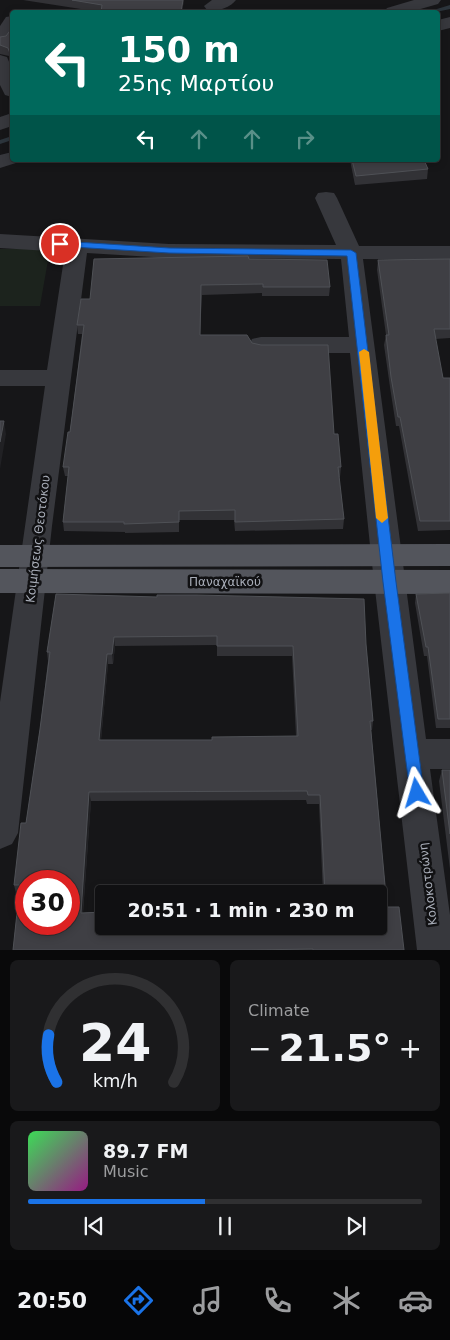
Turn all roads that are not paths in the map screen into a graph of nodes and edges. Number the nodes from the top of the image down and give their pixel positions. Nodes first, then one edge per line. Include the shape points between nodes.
1 (432, 0) edge
2 (400, 10) edge
3 (10, 24) edge
4 (0, 39) edge
5 (0, 61) edge
6 (10, 86) edge
7 (326, 198) dead end
8 (0, 241) edge
9 (77, 245) junction
10 (351, 253) junction
11 (450, 253) edge
12 (261, 345) edge
13 (363, 345) junction
14 (0, 378) edge
15 (59, 378) junction
16 (0, 556) edge
17 (450, 556) edge
18 (34, 569) junction
19 (388, 569) junction
20 (0, 581) edge
21 (450, 582) edge
22 (412, 754) junction
23 (450, 754) edge
24 (0, 833) edge
25 (436, 950) edge

1 - 2 street
3 - 4 street
5 - 6 street
7 - 10 street, Κολοκοτρώνη
8 - 9 street
9 - 10 street via 160,250
9 - 15 street, Κοιμήσεως Θεοτόκου
10 - 11 street
10 - 13 street, Κολοκοτρώνη
12 - 13 street
13 - 19 street, Κολοκοτρώνη
14 - 15 street
15 - 18 street, Κοιμήσεως Θεοτόκου
16 - 18 main road, Παναχαϊκού
17 - 19 main road, Παναχαϊκού
18 - 19 main road, Παναχαϊκού
18 - 20 main road, Παναχαϊκού
18 - 24 street, Κοιμήσεως Θεοτόκου
19 - 21 main road, Παναχαϊκού
19 - 22 street, Κολοκοτρώνη
22 - 23 street
22 - 25 street, Κολοκοτρώνη

